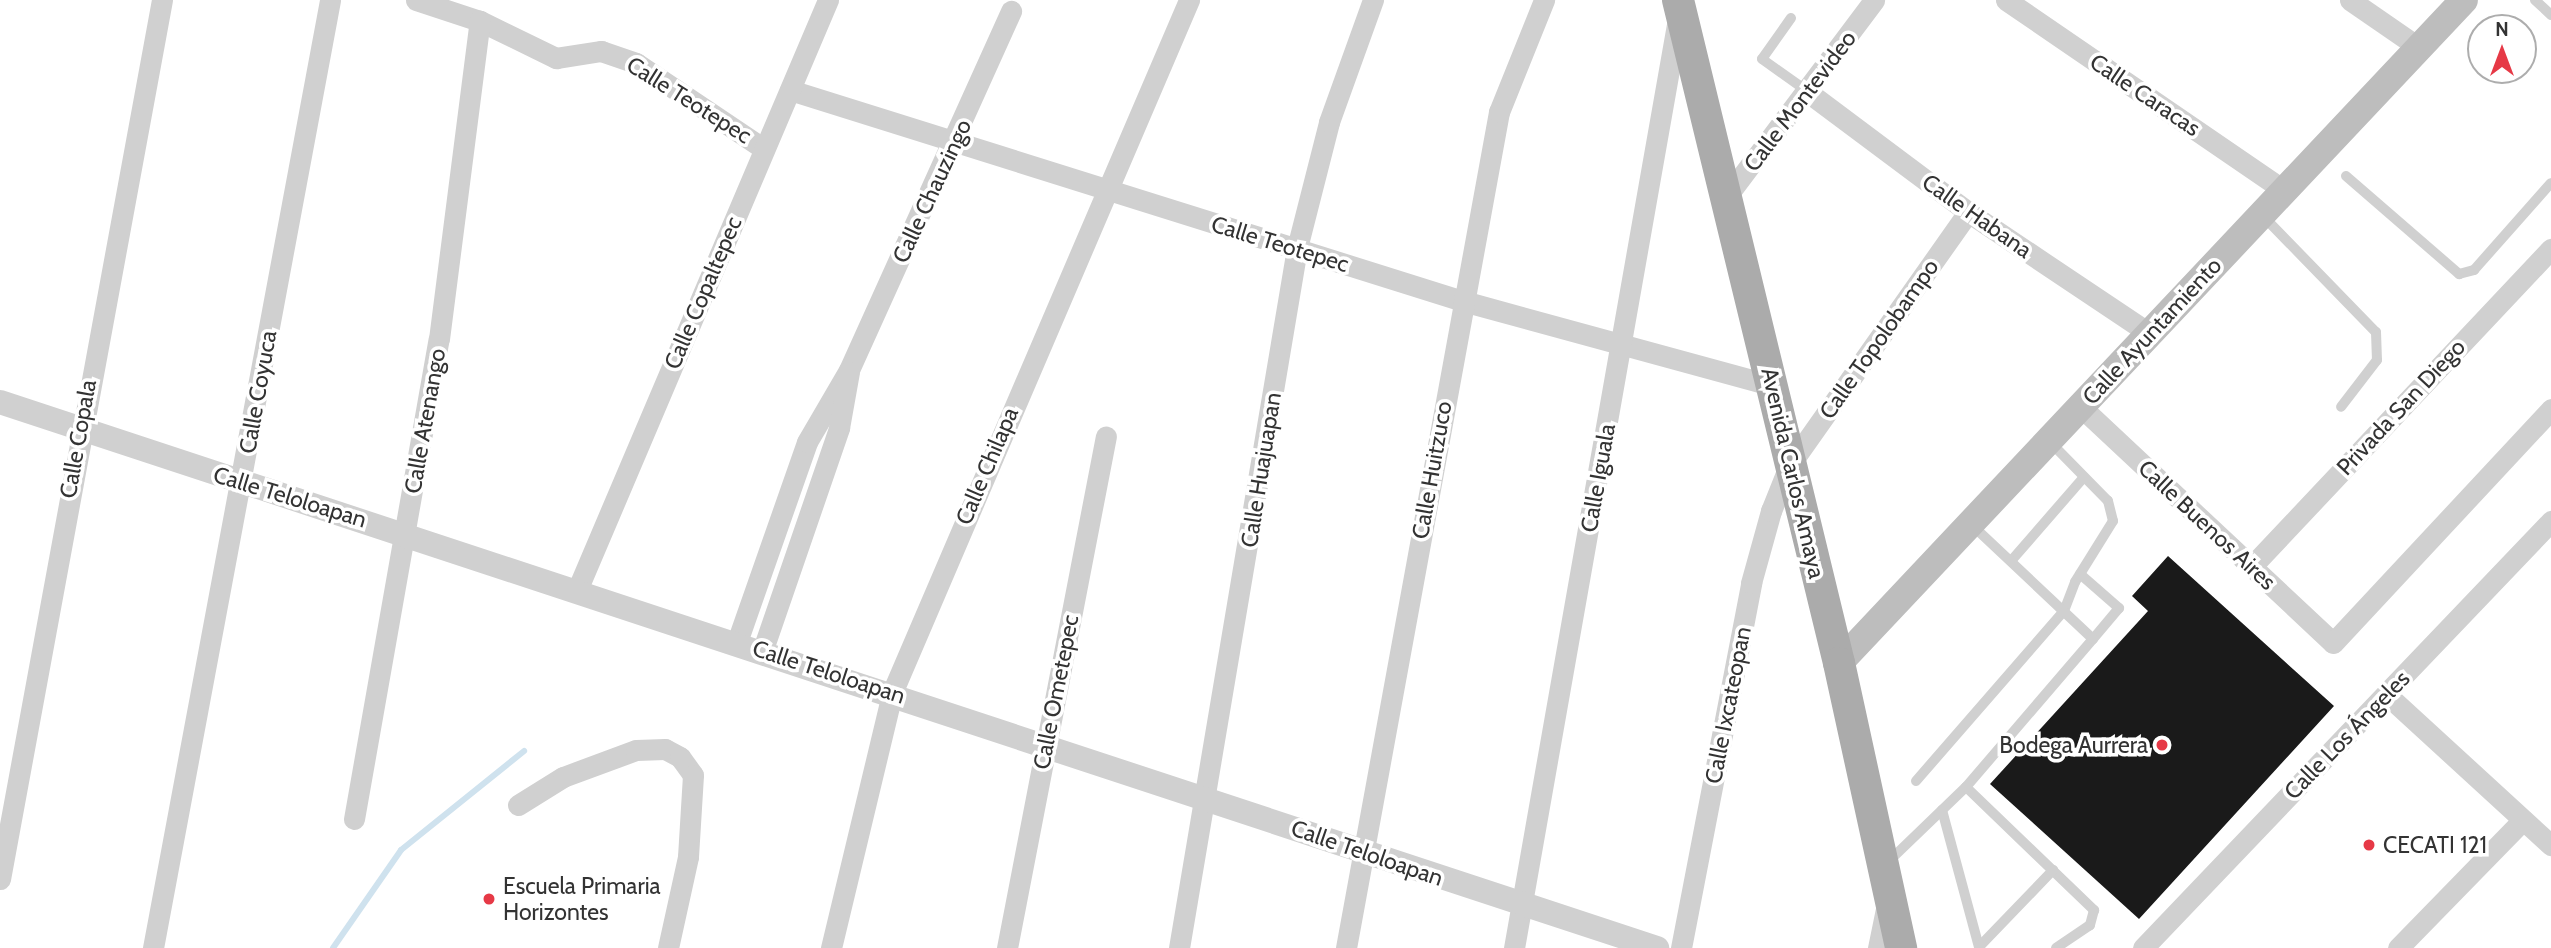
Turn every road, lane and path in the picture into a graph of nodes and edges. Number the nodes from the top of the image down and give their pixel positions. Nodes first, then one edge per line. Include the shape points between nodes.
1 (162, 0) edge
2 (330, 0) edge
3 (416, 0) edge
4 (828, 0) edge
5 (1189, 0) edge
6 (1373, 0) edge
7 (1544, 0) edge
8 (1874, 0) edge
9 (2006, 0) edge
10 (2350, 0) edge
11 (2464, 0) edge
12 (2535, 0) edge
13 (1679, 4) edge
14 (1011, 11) dead end
15 (2551, 15) edge
16 (1791, 18) dead end
17 (480, 21) junction
18 (2421, 48) junction
19 (790, 90) junction
20 (1809, 93) junction
21 (955, 143) junction
22 (764, 149) junction
23 (2346, 176) dead end
24 (2551, 183) edge
25 (1105, 190) junction
26 (2284, 190) junction
27 (1724, 200) junction
28 (1968, 212) junction
29 (2261, 214) junction
30 (1297, 248) junction
31 (2551, 249) edge
32 (1463, 301) junction
33 (2150, 333) junction
34 (1622, 346) junction
35 (849, 370) junction
36 (1773, 386) junction
37 (0, 402) edge
38 (2081, 407) junction
39 (2341, 407) dead end
40 (2551, 409) edge
41 (79, 429) junction
42 (1107, 436) dead end
43 (2049, 441) junction
44 (1789, 466) junction
45 (2084, 477) junction
46 (242, 482) junction
47 (2551, 521) edge
48 (1971, 524) junction
49 (407, 533) junction
50 (2011, 561) junction
51 (2252, 566) junction
52 (2080, 574) junction
53 (578, 588) junction
54 (2064, 611) junction
55 (2093, 639) junction
56 (737, 642) junction
57 (762, 652) junction
58 (1839, 663) junction
59 (892, 693) junction
60 (2386, 694) junction
61 (1045, 744) junction
62 (1916, 781) dead end
63 (1966, 786) junction
64 (1208, 799) junction
65 (518, 805) dead end
66 (1942, 810) junction
67 (354, 819) dead end
68 (2523, 820) junction
69 (2551, 845) edge
70 (1364, 853) junction
71 (2053, 870) junction
72 (0, 879) edge
73 (1885, 883) junction
74 (1522, 905) junction
75 (669, 946) edge
76 (153, 948) edge
77 (831, 948) edge
78 (1006, 948) edge
79 (1179, 948) edge
80 (1346, 948) edge
81 (1514, 948) edge
82 (1657, 948) edge
83 (1682, 948) edge
84 (1878, 948) edge
85 (1901, 948) edge
86 (1980, 948) edge
87 (2056, 948) edge
88 (2143, 948) edge
89 (2398, 948) edge

1 - 41 street, Calle Copala
2 - 46 street, Calle Coyuca
3 - 17 street, Calle Teotepec
4 - 19 street, Calle Copaltepec
5 - 25 street, Calle Chilapa
6 - 30 street, Calle Huajuapan via 1329,122
7 - 32 street, Calle Huitzuco via 1499,112
8 - 20 street, Calle Montevideo
9 - 26 street, Calle Caracas
10 - 18 street
11 - 18 main road, Calle Ayuntamiento
12 - 15 lane
13 - 27 main road, Avenida Carlos Amaya
13 - 34 street, Calle Iguala
14 - 21 street, Calle Chauzingo
16 - 20 lane via 1762,61
17 - 22 street, Calle Teotepec via 556,58 601,51 636,62
17 - 49 street, Calle Atenango
18 - 26 main road, Calle Ayuntamiento
19 - 21 street, Calle Teotepec
19 - 22 street, Calle Copaltepec
20 - 27 street, Calle Montevideo
20 - 28 street, Calle Habana
21 - 25 street, Calle Teotepec
21 - 35 street, Calle Chauzingo
22 - 53 street, Calle Copaltepec
23 - 24 lane via 2459,274 2474,270
25 - 30 street, Calle Teotepec
25 - 59 street, Calle Chilapa
26 - 29 main road, Calle Ayuntamiento
27 - 36 main road, Avenida Carlos Amaya
28 - 33 street, Calle Habana
28 - 44 street, Calle Topolobampo
29 - 33 main road, Calle Ayuntamiento
29 - 39 lane via 2376,332 2377,360
30 - 32 street, Calle Teotepec
30 - 64 street, Calle Huajuapan
31 - 51 street, Privada San Diego
32 - 34 street, Calle Teotepec
32 - 70 street, Calle Huitzuco
33 - 38 main road, Calle Ayuntamiento
34 - 36 street, Calle Teotepec
34 - 74 street, Calle Iguala
35 - 56 street, Calle Chauzingo via 807,442
35 - 57 street, Calle Chauzingo via 839,428
36 - 44 main road, Avenida Carlos Amaya
37 - 41 street, Calle Teloloapan
38 - 43 main road, Calle Ayuntamiento
38 - 51 street, Calle Buenos Aires
40 - 51 street, Calle Buenos Aires via 2333,643
41 - 46 street, Calle Teloloapan
41 - 72 street, Calle Copala
42 - 61 street, Calle Ometepec
43 - 45 lane
43 - 48 main road, Calle Ayuntamiento
44 - 58 main road, Avenida Carlos Amaya
44 - 83 street, Calle Ixcateopan via 1751,583
45 - 50 lane
45 - 52 lane via 2114,514
46 - 49 street, Calle Teloloapan
46 - 76 street, Calle Coyuca
47 - 60 street, Calle Los Ángeles
48 - 50 lane
48 - 58 main road, Calle Ayuntamiento
49 - 53 street, Calle Teloloapan
49 - 67 street, Calle Atenango
50 - 54 lane
52 - 54 lane
52 - 55 lane via 2119,608
53 - 56 street, Calle Teloloapan
54 - 55 lane
54 - 62 lane
55 - 63 lane
56 - 57 street, Calle Teloloapan
57 - 59 street, Calle Teloloapan
58 - 73 main road, Avenida Carlos Amaya
59 - 61 street, Calle Teloloapan
59 - 77 street, Calle Chilapa
60 - 68 street
60 - 88 street, Calle Los Ángeles
61 - 64 street, Calle Teloloapan
61 - 78 street, Calle Ometepec
63 - 66 lane
63 - 71 lane
64 - 70 street, Calle Teloloapan
64 - 79 street, Calle Huajuapan
65 - 75 street via 563,777 636,750 665,749 680,757 693,775 688,857
66 - 73 lane
66 - 86 lane
68 - 69 street
68 - 89 street
70 - 74 street, Calle Teloloapan
70 - 80 street, Calle Huitzuco
71 - 86 lane
71 - 87 lane via 2094,910 2090,925
73 - 84 street
73 - 85 main road, Avenida Carlos Amaya
74 - 81 street, Calle Iguala
74 - 82 street, Calle Teloloapan

